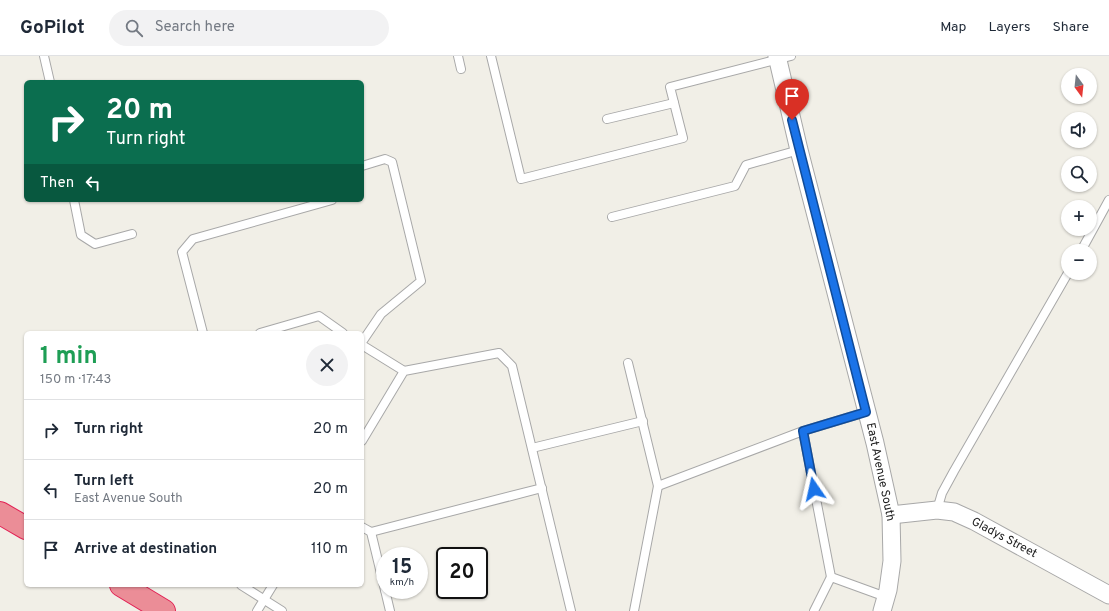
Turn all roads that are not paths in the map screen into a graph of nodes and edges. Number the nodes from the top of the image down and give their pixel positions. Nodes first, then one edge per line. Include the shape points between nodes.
1 (44, 56) edge
2 (458, 56) edge
3 (491, 56) edge
4 (782, 57) edge
5 (462, 69) dead end
6 (50, 80) edge
7 (674, 102) junction
8 (607, 119) dead end
9 (799, 150) junction
10 (364, 165) edge
11 (1109, 200) edge
12 (74, 202) edge
13 (325, 202) edge
14 (612, 217) dead end
15 (132, 234) dead end
16 (1085, 244) edge
17 (1064, 280) edge
18 (202, 331) edge
19 (267, 331) edge
20 (340, 331) edge
21 (364, 341) edge
22 (364, 345) edge
23 (628, 364) dead end
24 (404, 371) junction
25 (866, 412) junction
26 (643, 421) junction
27 (803, 431) junction
28 (364, 438) edge
29 (532, 448) junction
30 (658, 486) junction
31 (542, 488) junction
32 (937, 510) junction
33 (0, 513) edge
34 (891, 515) junction
35 (24, 527) edge
36 (364, 528) edge
37 (371, 532) junction
38 (376, 553) edge
39 (831, 578) junction
40 (124, 587) edge
41 (244, 587) edge
42 (272, 587) edge
43 (1109, 595) edge
44 (387, 599) edge
45 (264, 600) junction
46 (884, 604) edge
47 (164, 611) edge
48 (257, 611) edge
49 (282, 611) edge
50 (390, 611) edge
51 (572, 611) edge
52 (634, 611) edge
53 (814, 611) edge

1 - 6 lane
2 - 5 lane
3 - 7 lane via 521,179 683,138
4 - 7 lane via 670,88
4 - 9 street, East Avenue South
7 - 8 lane
9 - 14 lane via 746,165 735,186
9 - 25 street, East Avenue South
10 - 21 lane via 386,158 392,162 421,281 381,314
11 - 16 lane
12 - 15 lane via 81,235 95,244
13 - 18 lane via 193,239 182,252
17 - 32 lane via 942,493
19 - 20 lane via 319,316
22 - 24 lane
23 - 26 lane
24 - 28 lane
24 - 29 lane via 499,353 512,366
25 - 27 lane
25 - 34 street, East Avenue South
26 - 29 lane
26 - 30 lane
27 - 30 lane
27 - 39 lane
29 - 31 lane
30 - 52 lane
31 - 37 lane
31 - 51 lane
32 - 34 street, Gladys Street
32 - 43 street, Gladys Street via 954,512 974,521
33 - 35 highway
34 - 46 street, East Avenue South via 892,560
36 - 37 lane
37 - 38 lane
39 - 46 lane
39 - 53 lane
40 - 47 highway
41 - 45 lane
42 - 45 lane
44 - 50 lane
45 - 48 lane
45 - 49 lane

